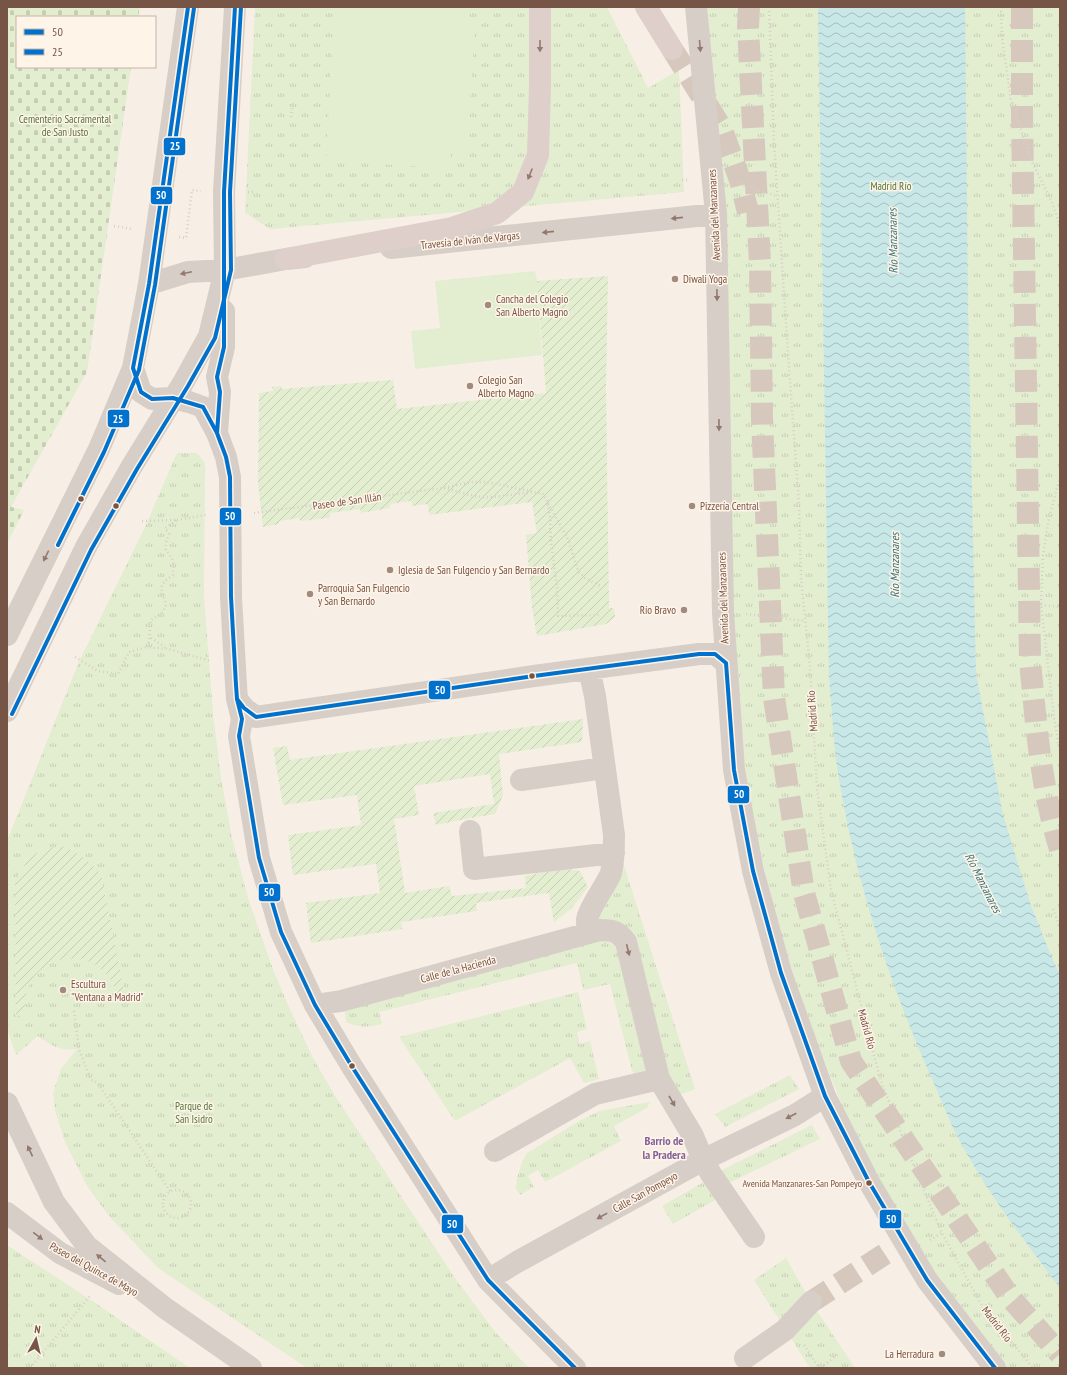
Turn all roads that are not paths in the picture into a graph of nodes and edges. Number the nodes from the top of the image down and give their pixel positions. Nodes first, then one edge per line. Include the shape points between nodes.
1 (188, 7) edge
2 (235, 7) edge
3 (540, 7) edge
4 (646, 7) edge
5 (696, 7) edge
6 (672, 49) tunnel mouth
7 (716, 214) junction
8 (286, 259) junction
9 (225, 270) junction
10 (149, 284) junction
11 (133, 368) junction
12 (173, 398) junction
13 (217, 433) junction
14 (7, 635) edge
15 (726, 663) junction
16 (589, 669) junction
17 (237, 700) junction
18 (7, 710) edge
19 (256, 717) junction
20 (239, 736) junction
21 (604, 768) junction
22 (521, 780) dead end
23 (470, 831) dead end
24 (614, 853) junction
25 (600, 930) junction
26 (315, 1005) junction
27 (659, 1079) junction
28 (825, 1096) junction
29 (7, 1104) edge
30 (495, 1151) dead end
31 (703, 1160) junction
32 (7, 1213) edge
33 (754, 1237) dead end
34 (488, 1280) junction
35 (811, 1302) tunnel mouth
36 (164, 1308) junction
37 (745, 1358) dead end
38 (251, 1368) edge
39 (575, 1368) edge
40 (994, 1368) edge

1 - 10 street
2 - 9 street via 224,192
3 -> 8 highway via 538,155 523,192 497,213 452,228
4 - 6 highway
5 -> 7 street, Avenida del Manzanares
7 -> 8 street, Travesía de Iván de Vargas
7 -> 15 street, Avenida del Manzanares via 722,590
8 - 9 street, Travesía de Iván de Vargas
9 -> 10 street, Travesía de Iván de Vargas via 188,272
9 - 12 street via 209,336
9 - 13 street via 224,346 217,377 220,392
10 - 11 street
11 - 12 street via 141,392 152,398
11 -> 14 street via 99,450
12 - 13 street via 203,407
12 - 18 street via 86,547
13 - 17 street via 230,477 231,597
15 - 16 street via 715,654 700,654
15 - 28 street, Avenida del Manzanares via 734,770 753,871 781,973
16 - 19 street
16 - 21 street
17 - 19 street
17 - 20 street via 242,719
19 - 20 street via 246,723
20 - 26 street via 259,858 281,932
21 - 22 street
21 - 24 street via 614,835
23 - 24 street via 474,869
24 - 25 street via 608,880 587,916 590,928
25 - 26 street, Calle de la Hacienda via 341,1001
25 -> 27 street, Calle de la Hacienda via 619,933 626,942
26 - 34 street
27 - 30 street via 595,1094
27 -> 31 street, Calle de la Hacienda via 693,1136
28 -> 31 street, Calle San Pompeyo via 795,1115
28 - 40 street, Avenida del Manzanares via 869,1182 927,1280
36 -> 29 street, Paseo del Quince de Mayo via 87,1246 54,1202
31 - 33 street, Calle de la Hacienda
31 -> 34 street, Calle San Pompeyo
32 -> 36 street, Paseo del Quince de Mayo via 60,1253
34 - 39 street
35 - 37 street via 785,1330
36 - 38 street, Paseo del Quince de Mayo

